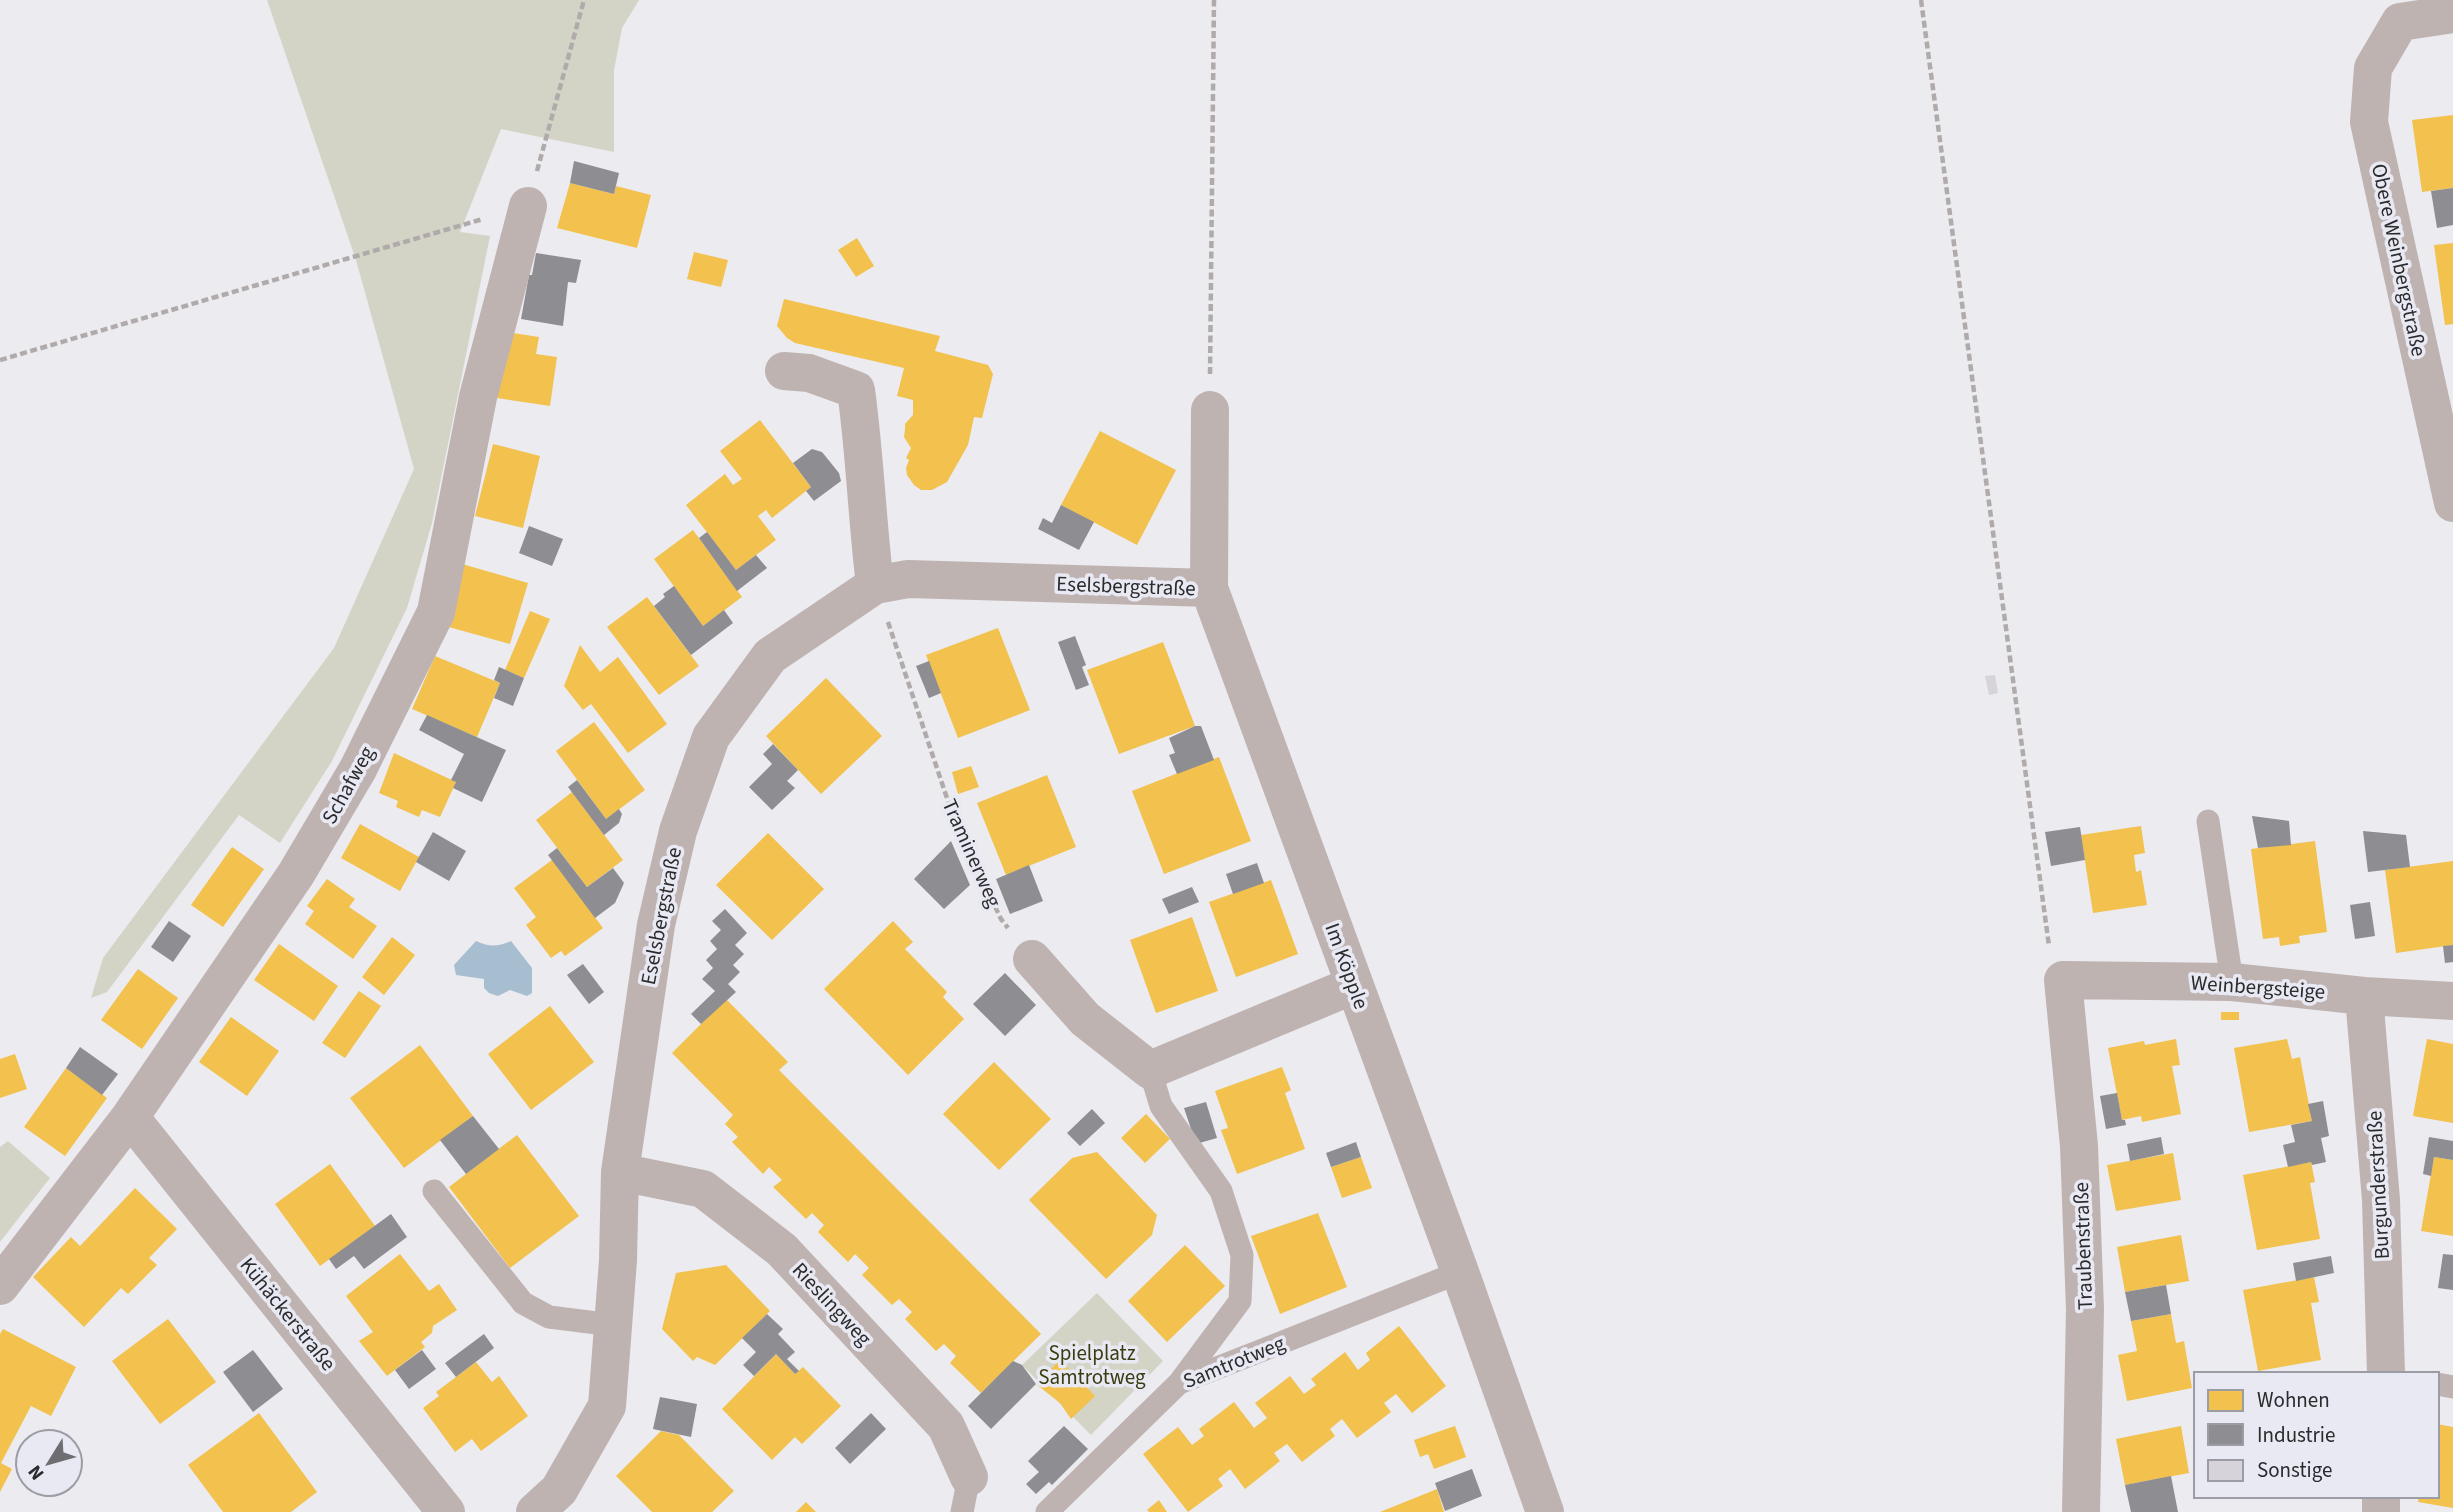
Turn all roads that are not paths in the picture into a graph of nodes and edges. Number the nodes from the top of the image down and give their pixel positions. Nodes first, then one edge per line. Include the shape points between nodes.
1 (2453, 14) edge
2 (528, 206) road end
3 (784, 370) dead end
4 (1210, 410) road end
5 (2453, 503) edge
6 (875, 585) junction
7 (1209, 588) junction
8 (2208, 821) dead end
9 (1032, 959) road end
10 (2063, 980) joint
11 (2232, 982) junction
12 (1354, 985) junction
13 (2364, 996) junction
14 (2453, 1000) edge
15 (1150, 1070) junction
16 (130, 1116) junction
17 (620, 1172) junction
18 (434, 1191) dead end
19 (1460, 1272) junction
20 (0, 1286) edge
21 (613, 1325) junction
22 (2386, 1372) edge
23 (1179, 1383) junction
24 (965, 1495) edge
25 (446, 1512) edge
26 (535, 1512) edge
27 (1047, 1512) edge
28 (1545, 1512) edge
29 (2081, 1512) edge

1 - 5 street, Obere Weinbergstraße via 2400,22 2373,68 2369,122
2 - 16 street, Schafweg via 478,397 436,612 358,769 296,874
3 - 6 street via 809,373 856,390
4 - 7 street, Im Köpple
6 - 7 street, Eselsbergstraße via 908,579
6 - 17 street, Eselsbergstraße via 770,656 711,737 678,831 656,925
7 - 12 street, Im Köpple
8 - 11 lane
9 - 15 street via 1085,1019
10 - 11 street, Weinbergsteige
10 - 29 street, Traubenstraße via 2079,1146 2085,1309
11 - 13 street, Weinbergsteige
12 - 15 street
12 - 19 street, Im Köpple
13 - 14 street, Weinbergsteige
13 - 22 street, Burgunderstraße via 2381,1200
15 - 23 lane via 1161,1106 1221,1191 1242,1255 1240,1301
16 - 20 street, Schafweg
16 - 25 street, Kühäckerstraße
17 - 21 street, Eselsbergstraße
17 - 24 street, Rieslingweg via 703,1189 782,1250 946,1426
18 - 21 lane via 523,1303 549,1317
19 - 23 lane, Samtrotweg
19 - 28 street, Im Köpple
21 - 26 street, Eselsbergstraße via 607,1406 559,1490
23 - 27 lane, Samtrotweg

